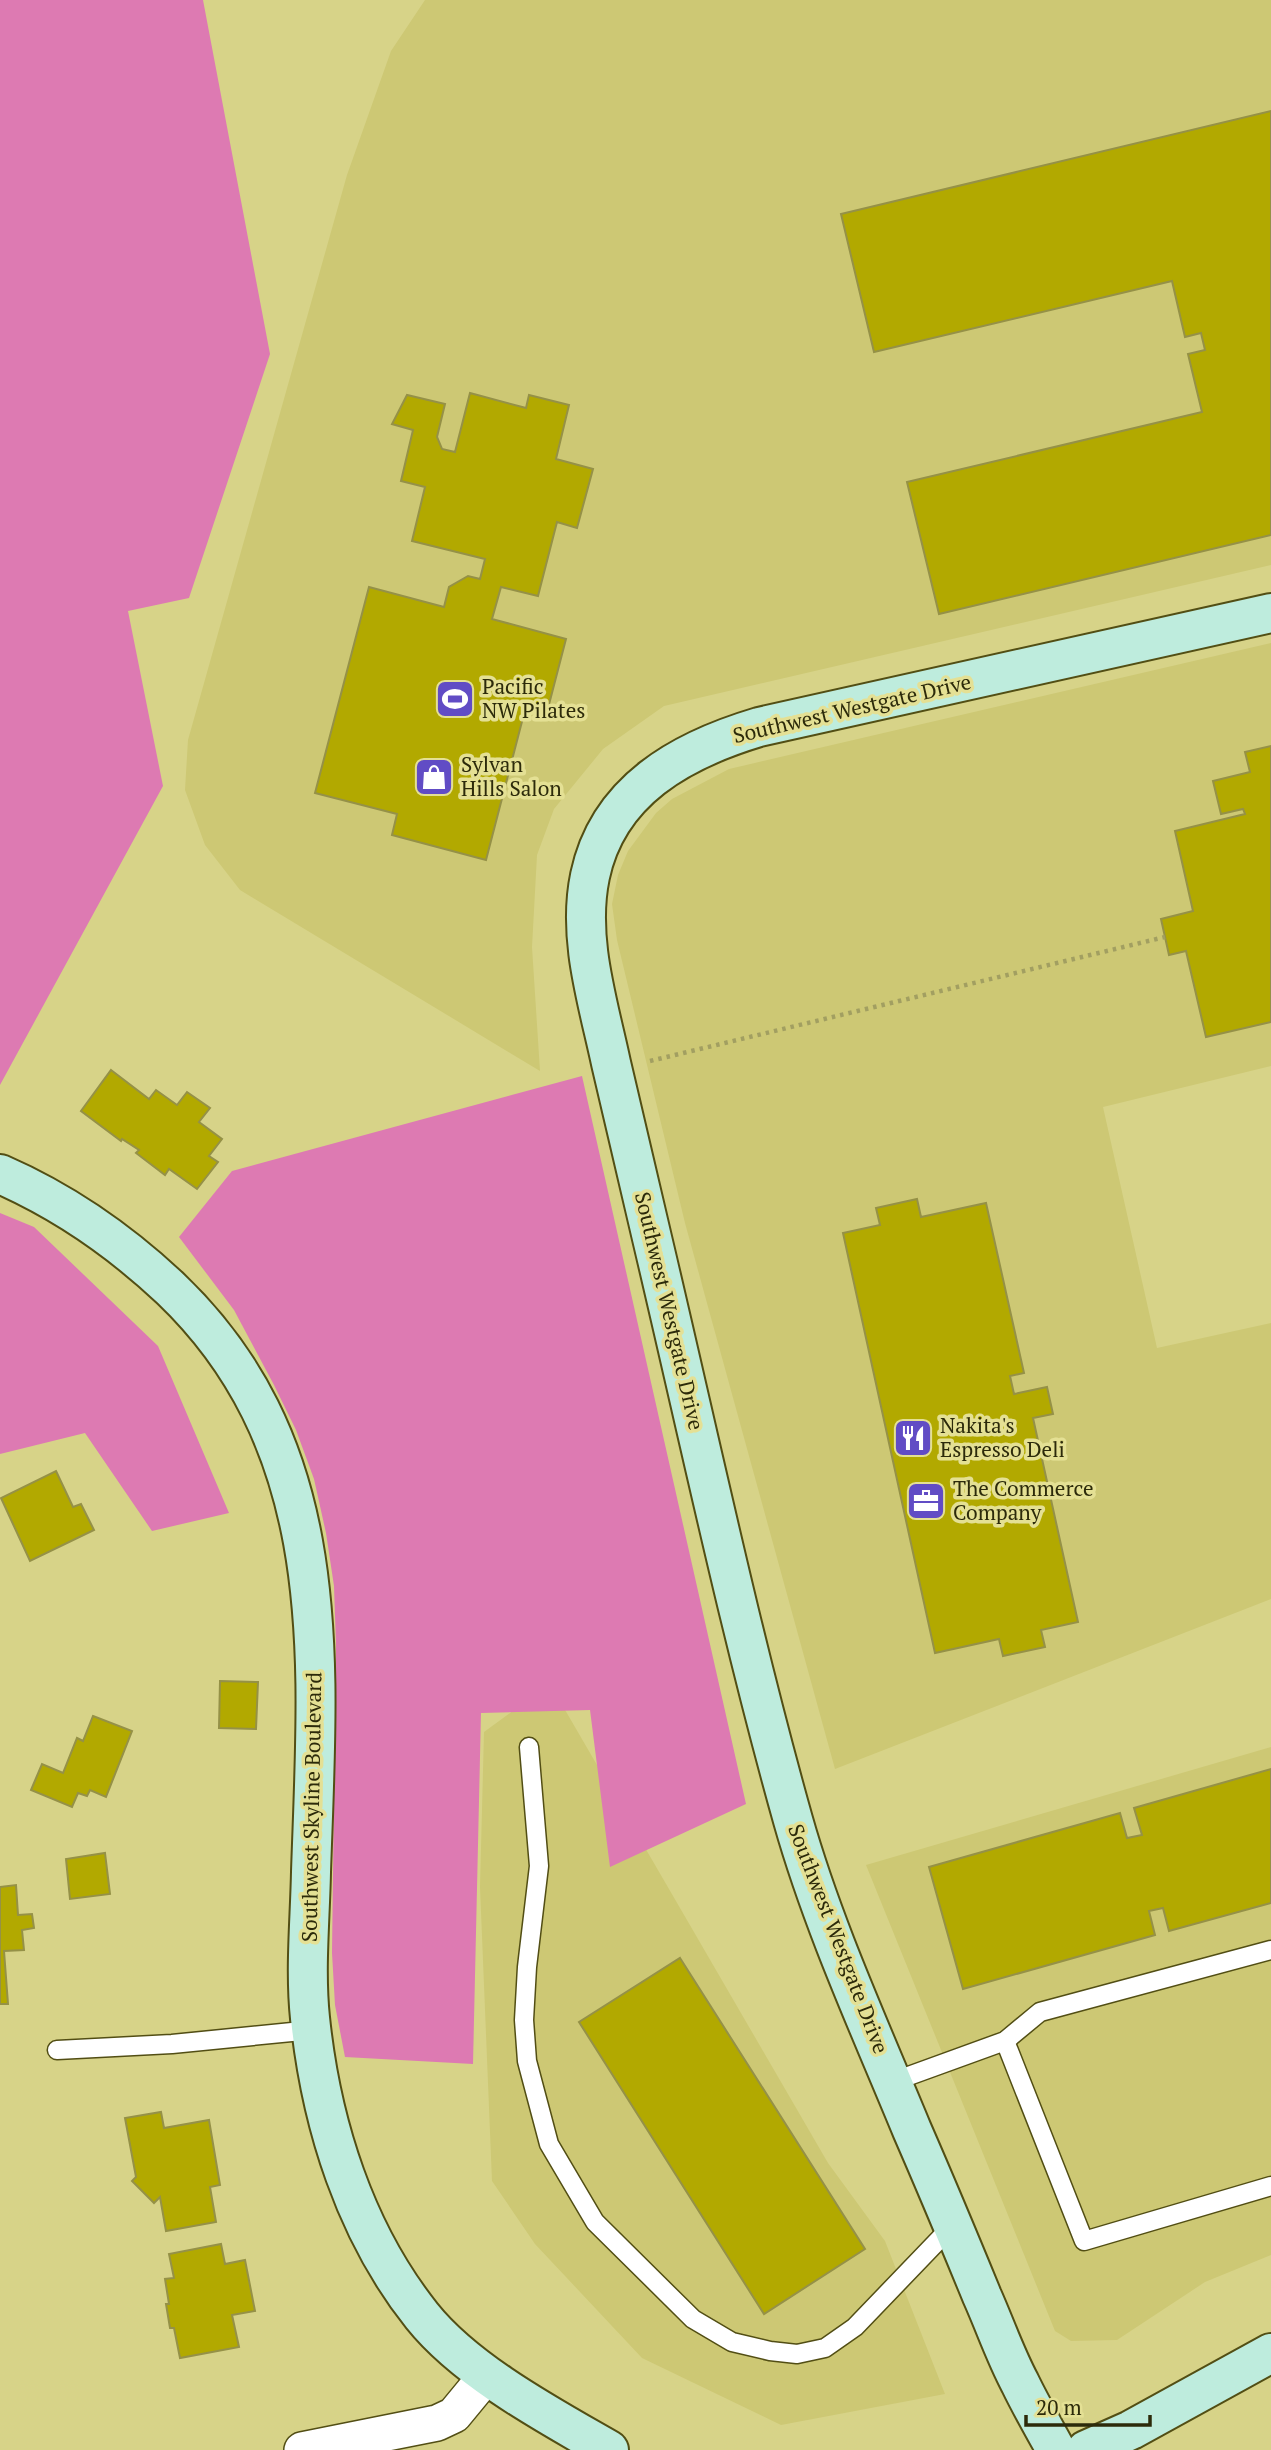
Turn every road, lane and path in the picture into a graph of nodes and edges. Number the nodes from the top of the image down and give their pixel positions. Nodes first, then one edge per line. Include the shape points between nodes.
1 (1271, 613) edge
2 (1165, 937) dead end
3 (639, 1064) dead end
4 (0, 1174) edge
5 (529, 1747) dead end
6 (1271, 1950) edge
7 (312, 2031) junction
8 (1005, 2041) junction
9 (57, 2050) dead end
10 (892, 2082) junction
11 (1271, 2186) edge
12 (953, 2225) junction
13 (1271, 2353) edge
14 (487, 2375) junction
15 (302, 2450) edge
16 (609, 2450) edge
17 (1056, 2450) edge
18 (1086, 2450) edge

1 - 10 street, Southwest Westgate Drive via 721,739 674,762 634,794 600,844 590,875 587,943 596,995 758,1689 818,1899
2 - 3 path
4 - 7 street, Southwest Skyline Boulevard via 102,1232 143,1263 213,1332 239,1371 277,1446 303,1532 314,1630
5 - 12 lane via 539,1866 527,1967 527,2061 549,2144 595,2222 692,2319 732,2342 797,2354 825,2348 855,2327
6 - 8 lane via 1040,2012
7 - 9 lane
7 - 14 street, Southwest Skyline Boulevard via 327,2115 360,2213 424,2319
8 - 10 lane
8 - 11 lane via 1084,2241
10 - 12 street, Southwest Westgate Drive
12 - 17 street, Southwest Westgate Drive via 1018,2380
13 - 18 street
14 - 15 street via 454,2415 437,2423
14 - 16 street, Southwest Skyline Boulevard

